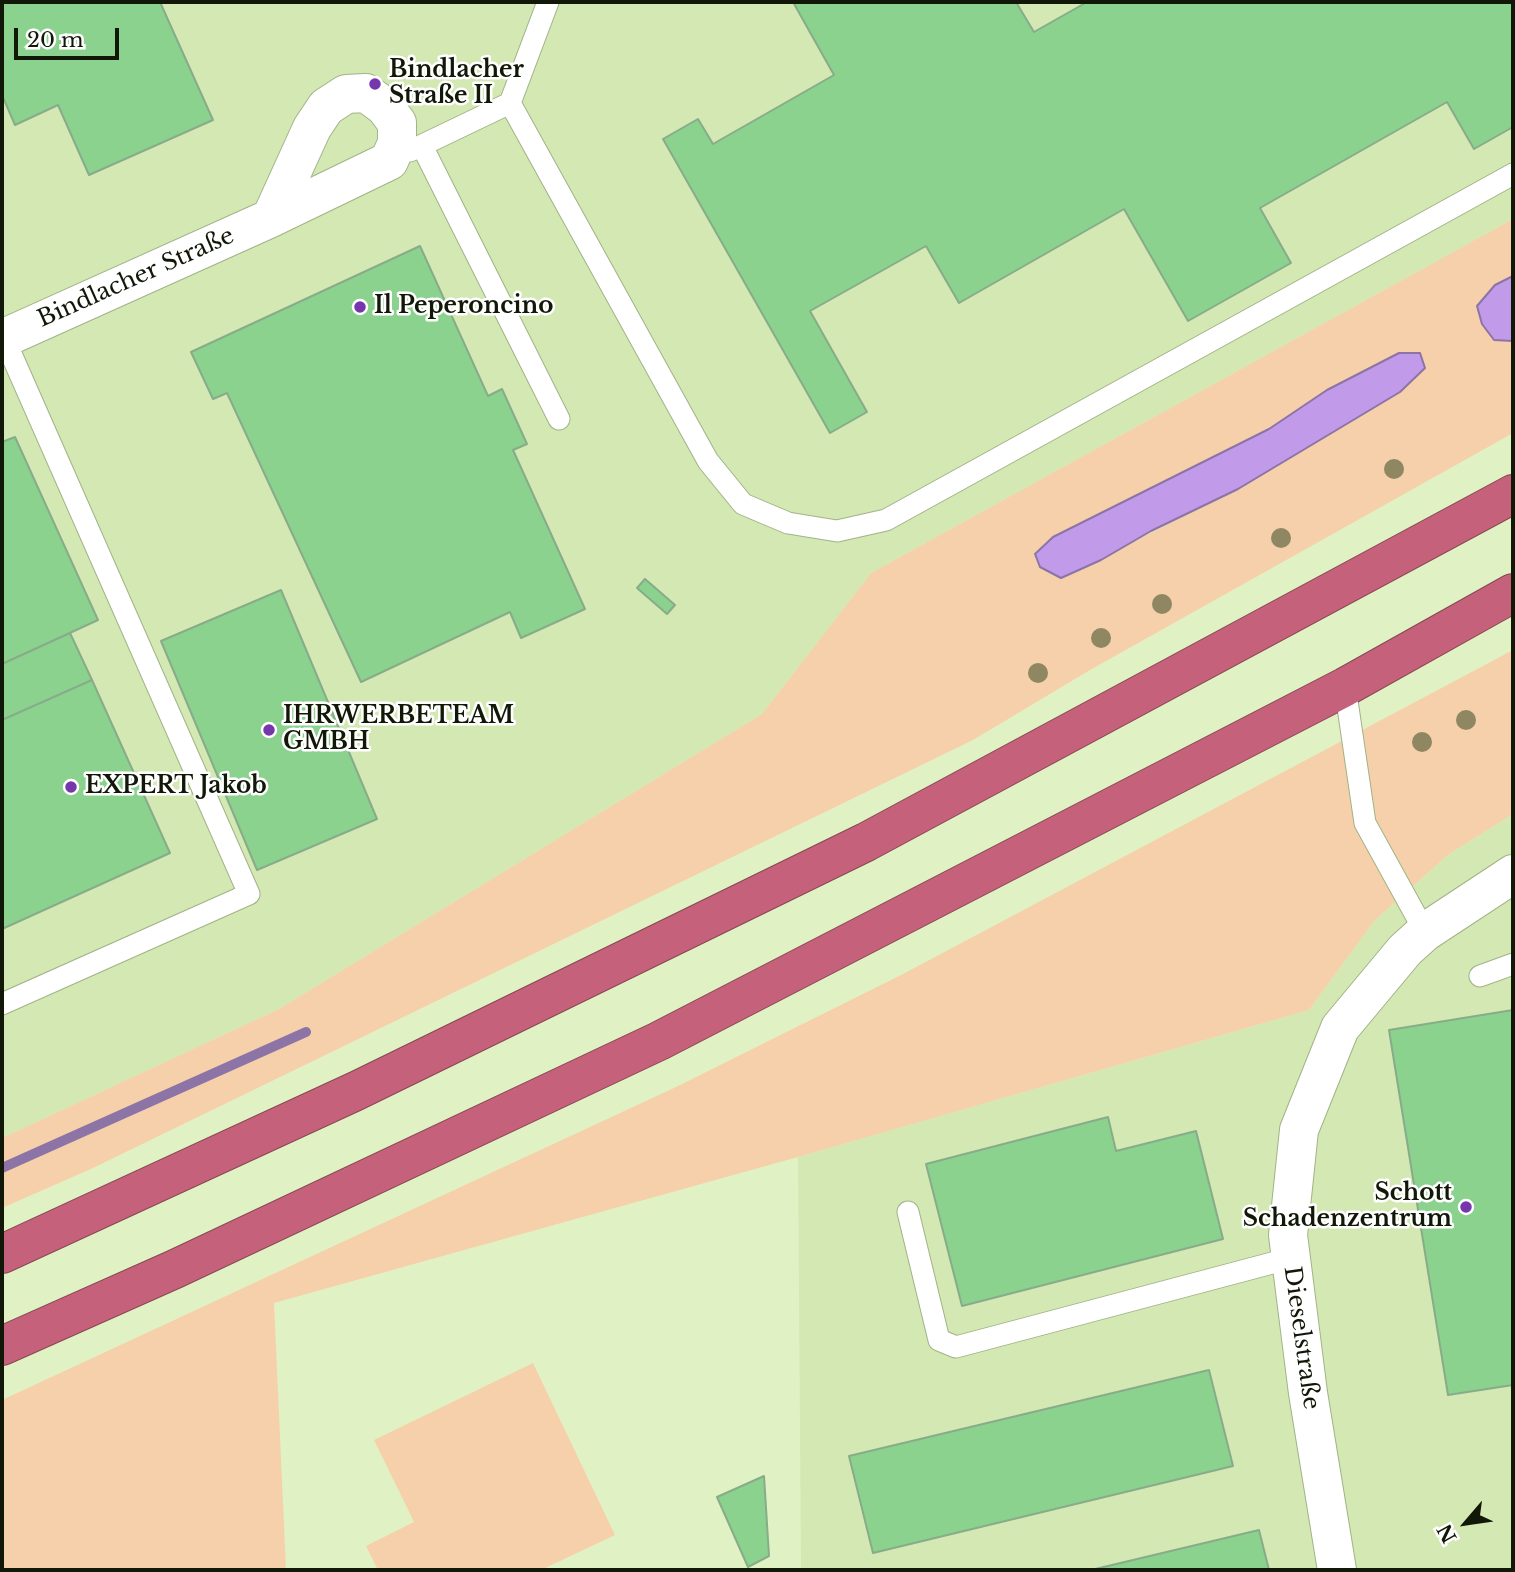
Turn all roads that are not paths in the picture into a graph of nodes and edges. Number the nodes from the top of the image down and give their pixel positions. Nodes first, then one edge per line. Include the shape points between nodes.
1 (548, 2) edge
2 (510, 103) junction
3 (405, 154) junction
4 (1513, 174) edge
5 (271, 218) junction
6 (3, 339) edge
7 (559, 419) dead end
8 (1513, 494) edge
9 (1513, 593) edge
10 (1345, 687) junction
11 (1513, 874) edge
12 (1425, 932) junction
13 (1513, 964) edge
14 (1480, 976) dead end
15 (2, 1004) edge
16 (908, 1212) dead end
17 (2, 1254) edge
18 (1291, 1258) junction
19 (2, 1346) edge
20 (1338, 1570) edge

1 - 2 lane
2 - 3 lane
2 - 4 lane via 708,461 744,504 788,523 837,531 886,520
3 - 5 street, Bindlacher Straße
3 - 5 street via 397,143 397,123 385,107 366,93 346,94 326,107 312,128
3 - 7 lane
5 - 6 street, Bindlacher Straße
6 - 15 lane via 250,894
8 - 17 highway via 866,842 344,1097
9 - 10 highway
10 - 12 lane via 1364,822
10 - 19 highway via 659,1041
11 - 12 street, Dieselstraße
12 - 18 street, Dieselstraße via 1340,1028 1298,1130 1288,1235
13 - 14 lane
16 - 18 lane via 939,1340 956,1347
18 - 20 street, Dieselstraße

